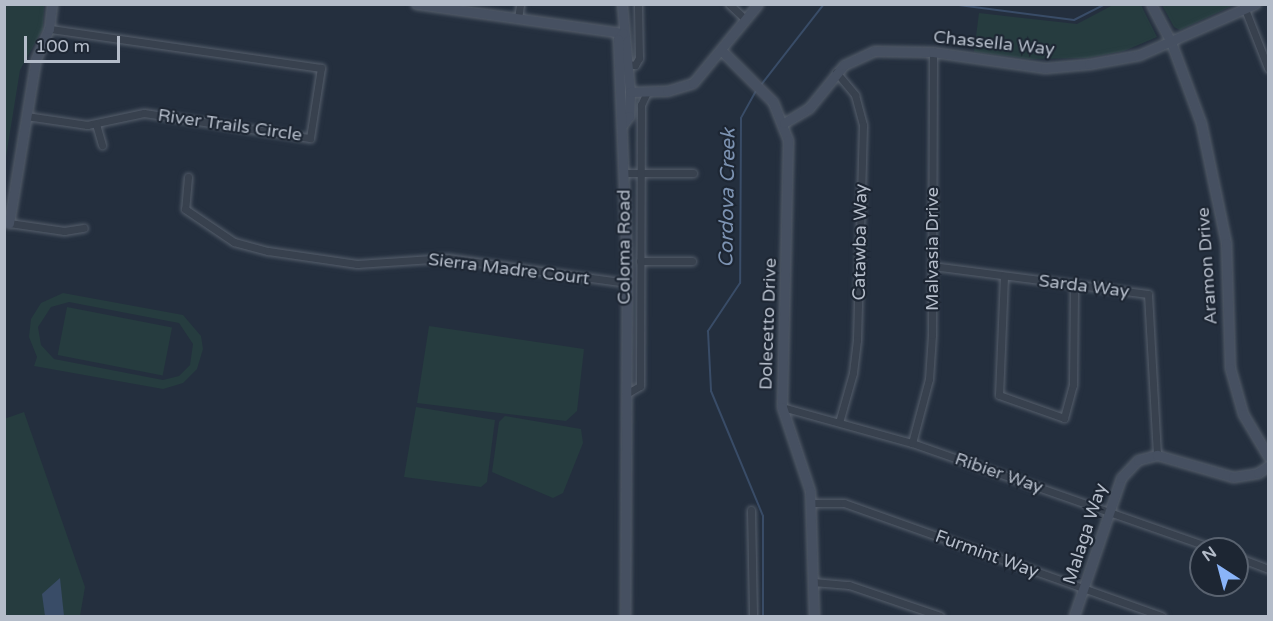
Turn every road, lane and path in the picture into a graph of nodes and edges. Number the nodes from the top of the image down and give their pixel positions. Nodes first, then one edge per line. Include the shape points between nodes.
1 (52, 4) edge
2 (416, 4) edge
3 (520, 4) edge
4 (622, 4) edge
5 (638, 4) edge
6 (729, 4) edge
7 (758, 4) edge
8 (1151, 4) edge
9 (1255, 4) edge
10 (429, 5) edge
11 (1244, 7) edge
12 (518, 19) junction
13 (746, 20) junction
14 (49, 29) junction
15 (623, 33) junction
16 (1171, 42) junction
17 (722, 51) junction
18 (933, 52) junction
19 (627, 64) junction
20 (1269, 68) edge
21 (836, 72) junction
22 (630, 92) junction
23 (646, 92) junction
24 (619, 112) junction
25 (26, 116) junction
26 (624, 123) junction
27 (784, 123) junction
28 (96, 124) junction
29 (102, 145) dead end
30 (624, 173) junction
31 (640, 173) junction
32 (693, 173) dead end
33 (188, 177) dead end
34 (9, 223) joint
35 (84, 228) dead end
36 (640, 261) junction
37 (692, 261) dead end
38 (932, 266) junction
39 (1004, 276) junction
40 (627, 283) junction
41 (1074, 286) junction
42 (626, 394) junction
43 (782, 406) junction
44 (840, 419) junction
45 (912, 443) junction
46 (1157, 456) junction
47 (1269, 456) edge
48 (1269, 466) edge
49 (811, 503) junction
50 (751, 510) dead end
51 (1109, 512) junction
52 (1189, 540) edge
53 (1249, 561) edge
54 (1269, 568) edge
55 (813, 582) junction
56 (1085, 589) junction
57 (625, 616) edge
58 (753, 616) edge
59 (814, 616) edge
60 (940, 616) edge
61 (1074, 616) edge
62 (1161, 616) edge

1 - 14 street
2 - 10 street
3 - 12 street
4 - 15 street, Coloma Road
5 - 19 street via 639,58 635,64
6 - 13 street
7 - 13 street
8 - 16 street, Aramon Drive
9 - 11 street, Chassella Way
10 - 12 street
11 - 16 street, Chassella Way
11 - 20 street
12 - 15 street
13 - 17 street
14 - 25 street via 36,59
14 - 28 street, River Trails Circle via 321,68 310,138 144,113 124,114
15 - 19 street, Coloma Road
15 - 24 street, Coloma Road via 618,39
16 - 18 street, Chassella Way via 1139,55 1070,67 1018,66
16 - 47 street, Aramon Drive via 1201,123 1220,201 1226,243 1230,368 1244,414
17 - 23 street via 707,71 687,86
17 - 27 street, Dolecetto Drive via 760,87
18 - 21 street, Chassella Way via 874,51
18 - 38 street, Malvasia Drive
19 - 22 street, Coloma Road
21 - 27 street, Chassella Way via 809,108
21 - 44 street, Catawba Way via 855,95 863,125 857,340 853,373
22 - 23 street
22 - 24 street
22 - 26 street, Coloma Road via 629,116
23 - 31 street, Coloma Road via 641,105
24 - 26 street, Coloma Road
25 - 28 street, River Trails Circle
25 - 34 street
26 - 30 street, Coloma Road
27 - 43 street, Dolecetto Drive via 789,151
28 - 29 street
30 - 31 street
30 - 40 street, Coloma Road
31 - 32 street
31 - 36 street, Coloma Road
33 - 40 street, Sierra Madre Court via 185,209 234,242 268,251 357,264 447,258
34 - 35 street via 64,231
36 - 37 street
36 - 42 street, Coloma Road via 640,386
38 - 39 street, Sarda Way
38 - 45 street, Malvasia Drive via 929,379
39 - 41 street, Sarda Way
39 - 41 street via 999,395 1064,418 1073,384
40 - 42 street, Coloma Road
41 - 46 street, Sarda Way via 1148,294
42 - 57 street, Coloma Road
43 - 44 street, Ribier Way
43 - 49 street, Dolecetto Drive via 804,466
44 - 45 street, Ribier Way
45 - 51 street, Ribier Way
46 - 48 street via 1233,477 1258,473
46 - 51 street, Malaga Way via 1138,460 1125,473
49 - 55 street, Dolecetto Drive
49 - 56 street, Furmint Way via 844,503
50 - 58 street
51 - 52 street, Ribier Way
51 - 56 street, Malaga Way
53 - 54 street
55 - 59 street, Dolecetto Drive
55 - 60 street via 849,585
56 - 61 street, Malaga Way
56 - 62 street, Furmint Way

